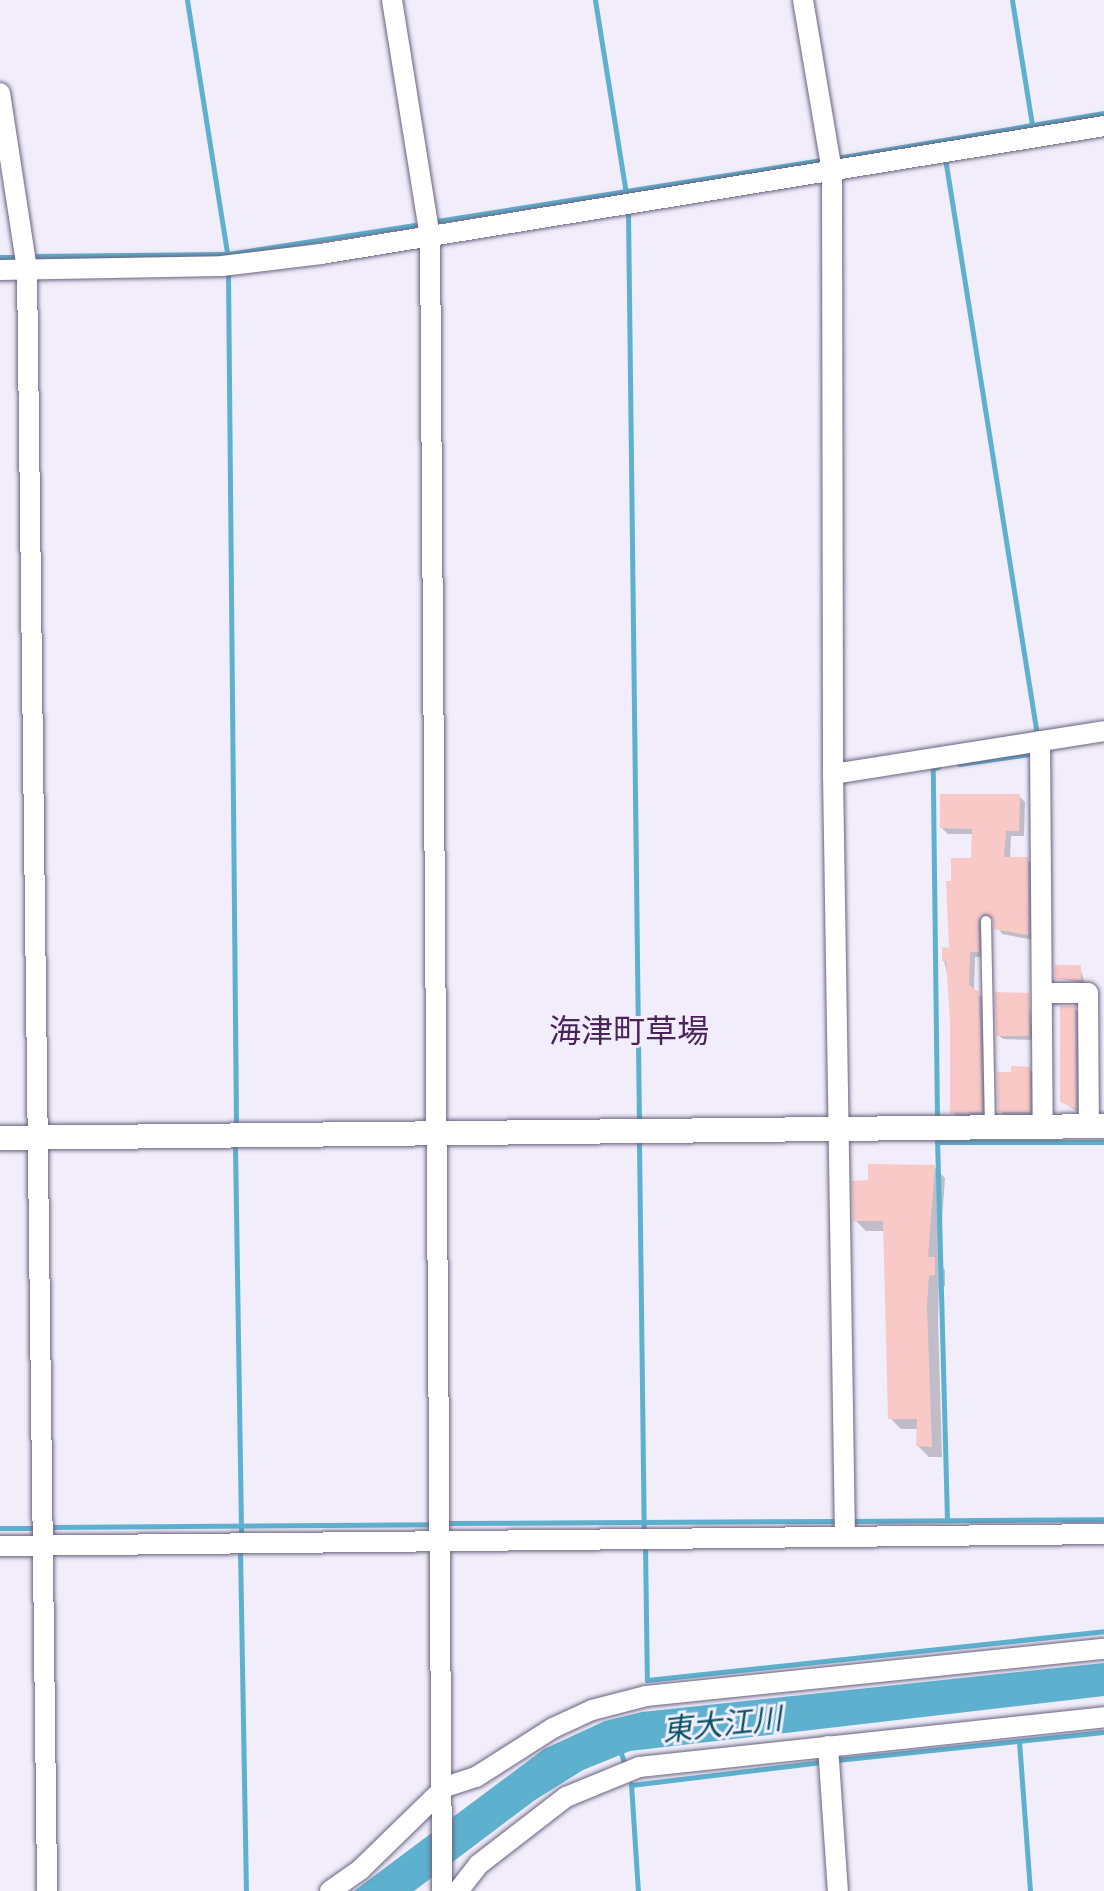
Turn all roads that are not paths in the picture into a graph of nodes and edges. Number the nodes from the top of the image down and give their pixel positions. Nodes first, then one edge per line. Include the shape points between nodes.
1 (392, 0) edge
2 (803, 0) edge
3 (0, 93) edge
4 (1104, 126) edge
5 (832, 172) junction
6 (430, 236) junction
7 (27, 269) junction
8 (0, 270) edge
9 (1104, 731) edge
10 (1040, 741) junction
11 (833, 774) junction
12 (986, 921) dead end
13 (1042, 993) junction
14 (1096, 1126) edge
15 (990, 1127) junction
16 (1043, 1127) junction
17 (840, 1129) junction
18 (440, 1135) junction
19 (0, 1138) edge
20 (38, 1138) junction
21 (845, 1534) junction
22 (1104, 1534) edge
23 (443, 1540) junction
24 (43, 1545) junction
25 (0, 1546) edge
26 (1104, 1649) edge
27 (1104, 1717) edge
28 (828, 1746) junction
29 (444, 1795) junction
30 (447, 1890) edge
31 (47, 1891) edge
32 (330, 1891) edge
33 (838, 1891) edge

1 - 6 street
2 - 5 street
3 - 7 street
4 - 5 street
5 - 6 street
5 - 11 street
6 - 7 street via 222,266
6 - 18 street
7 - 8 street
7 - 20 street
9 - 10 street
10 - 11 street
10 - 13 street
11 - 17 street
12 - 15 lane
13 - 14 street via 1088,993
13 - 16 street
14 - 16 street
15 - 16 street
15 - 17 street
17 - 18 street
17 - 21 street
18 - 20 street
18 - 23 street
19 - 20 street
20 - 24 street
21 - 22 street
21 - 23 street
23 - 24 street
23 - 29 street
24 - 25 street
24 - 31 street
26 - 29 street via 646,1696 553,1728
27 - 28 street
28 - 30 street via 639,1767 596,1780 525,1826
28 - 33 street
29 - 30 street
29 - 32 street

